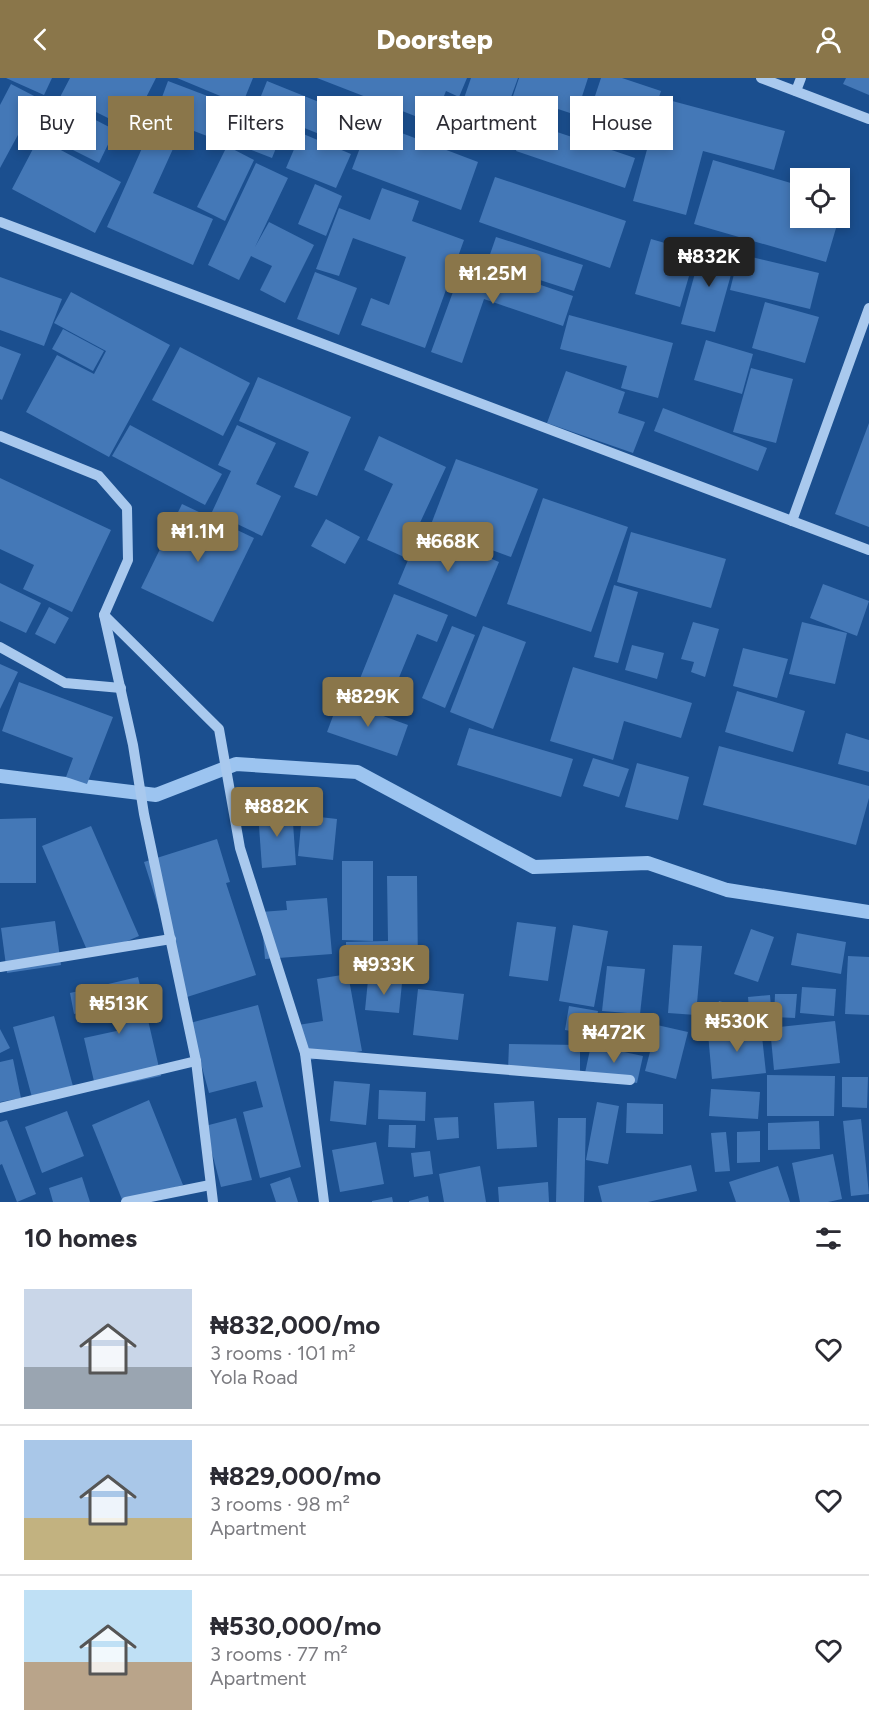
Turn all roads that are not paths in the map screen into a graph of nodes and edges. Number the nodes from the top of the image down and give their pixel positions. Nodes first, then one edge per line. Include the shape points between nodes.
1 (761, 78) edge
2 (801, 78) edge
3 (796, 91) junction
4 (869, 119) edge
5 (0, 222) edge
6 (869, 308) edge
7 (0, 436) edge
8 (792, 521) junction
9 (869, 550) edge
10 (104, 615) junction
11 (0, 647) edge
12 (121, 688) junction
13 (171, 939) junction
14 (0, 967) edge
15 (305, 1053) junction
16 (196, 1061) junction
17 (630, 1080) dead end
18 (0, 1108) edge
19 (210, 1185) junction
20 (126, 1202) edge
21 (213, 1202) edge
22 (324, 1202) edge

1 - 3 street
2 - 3 street
3 - 4 street
5 - 8 street
6 - 8 street
7 - 10 street via 99,476 127,508 128,560
8 - 9 street
10 - 12 street
10 - 15 street via 219,729 240,848
11 - 12 street via 65,683
12 - 13 street
13 - 14 street
13 - 16 street
15 - 17 street
15 - 22 street
16 - 18 street
16 - 19 street
19 - 20 street
19 - 21 street

